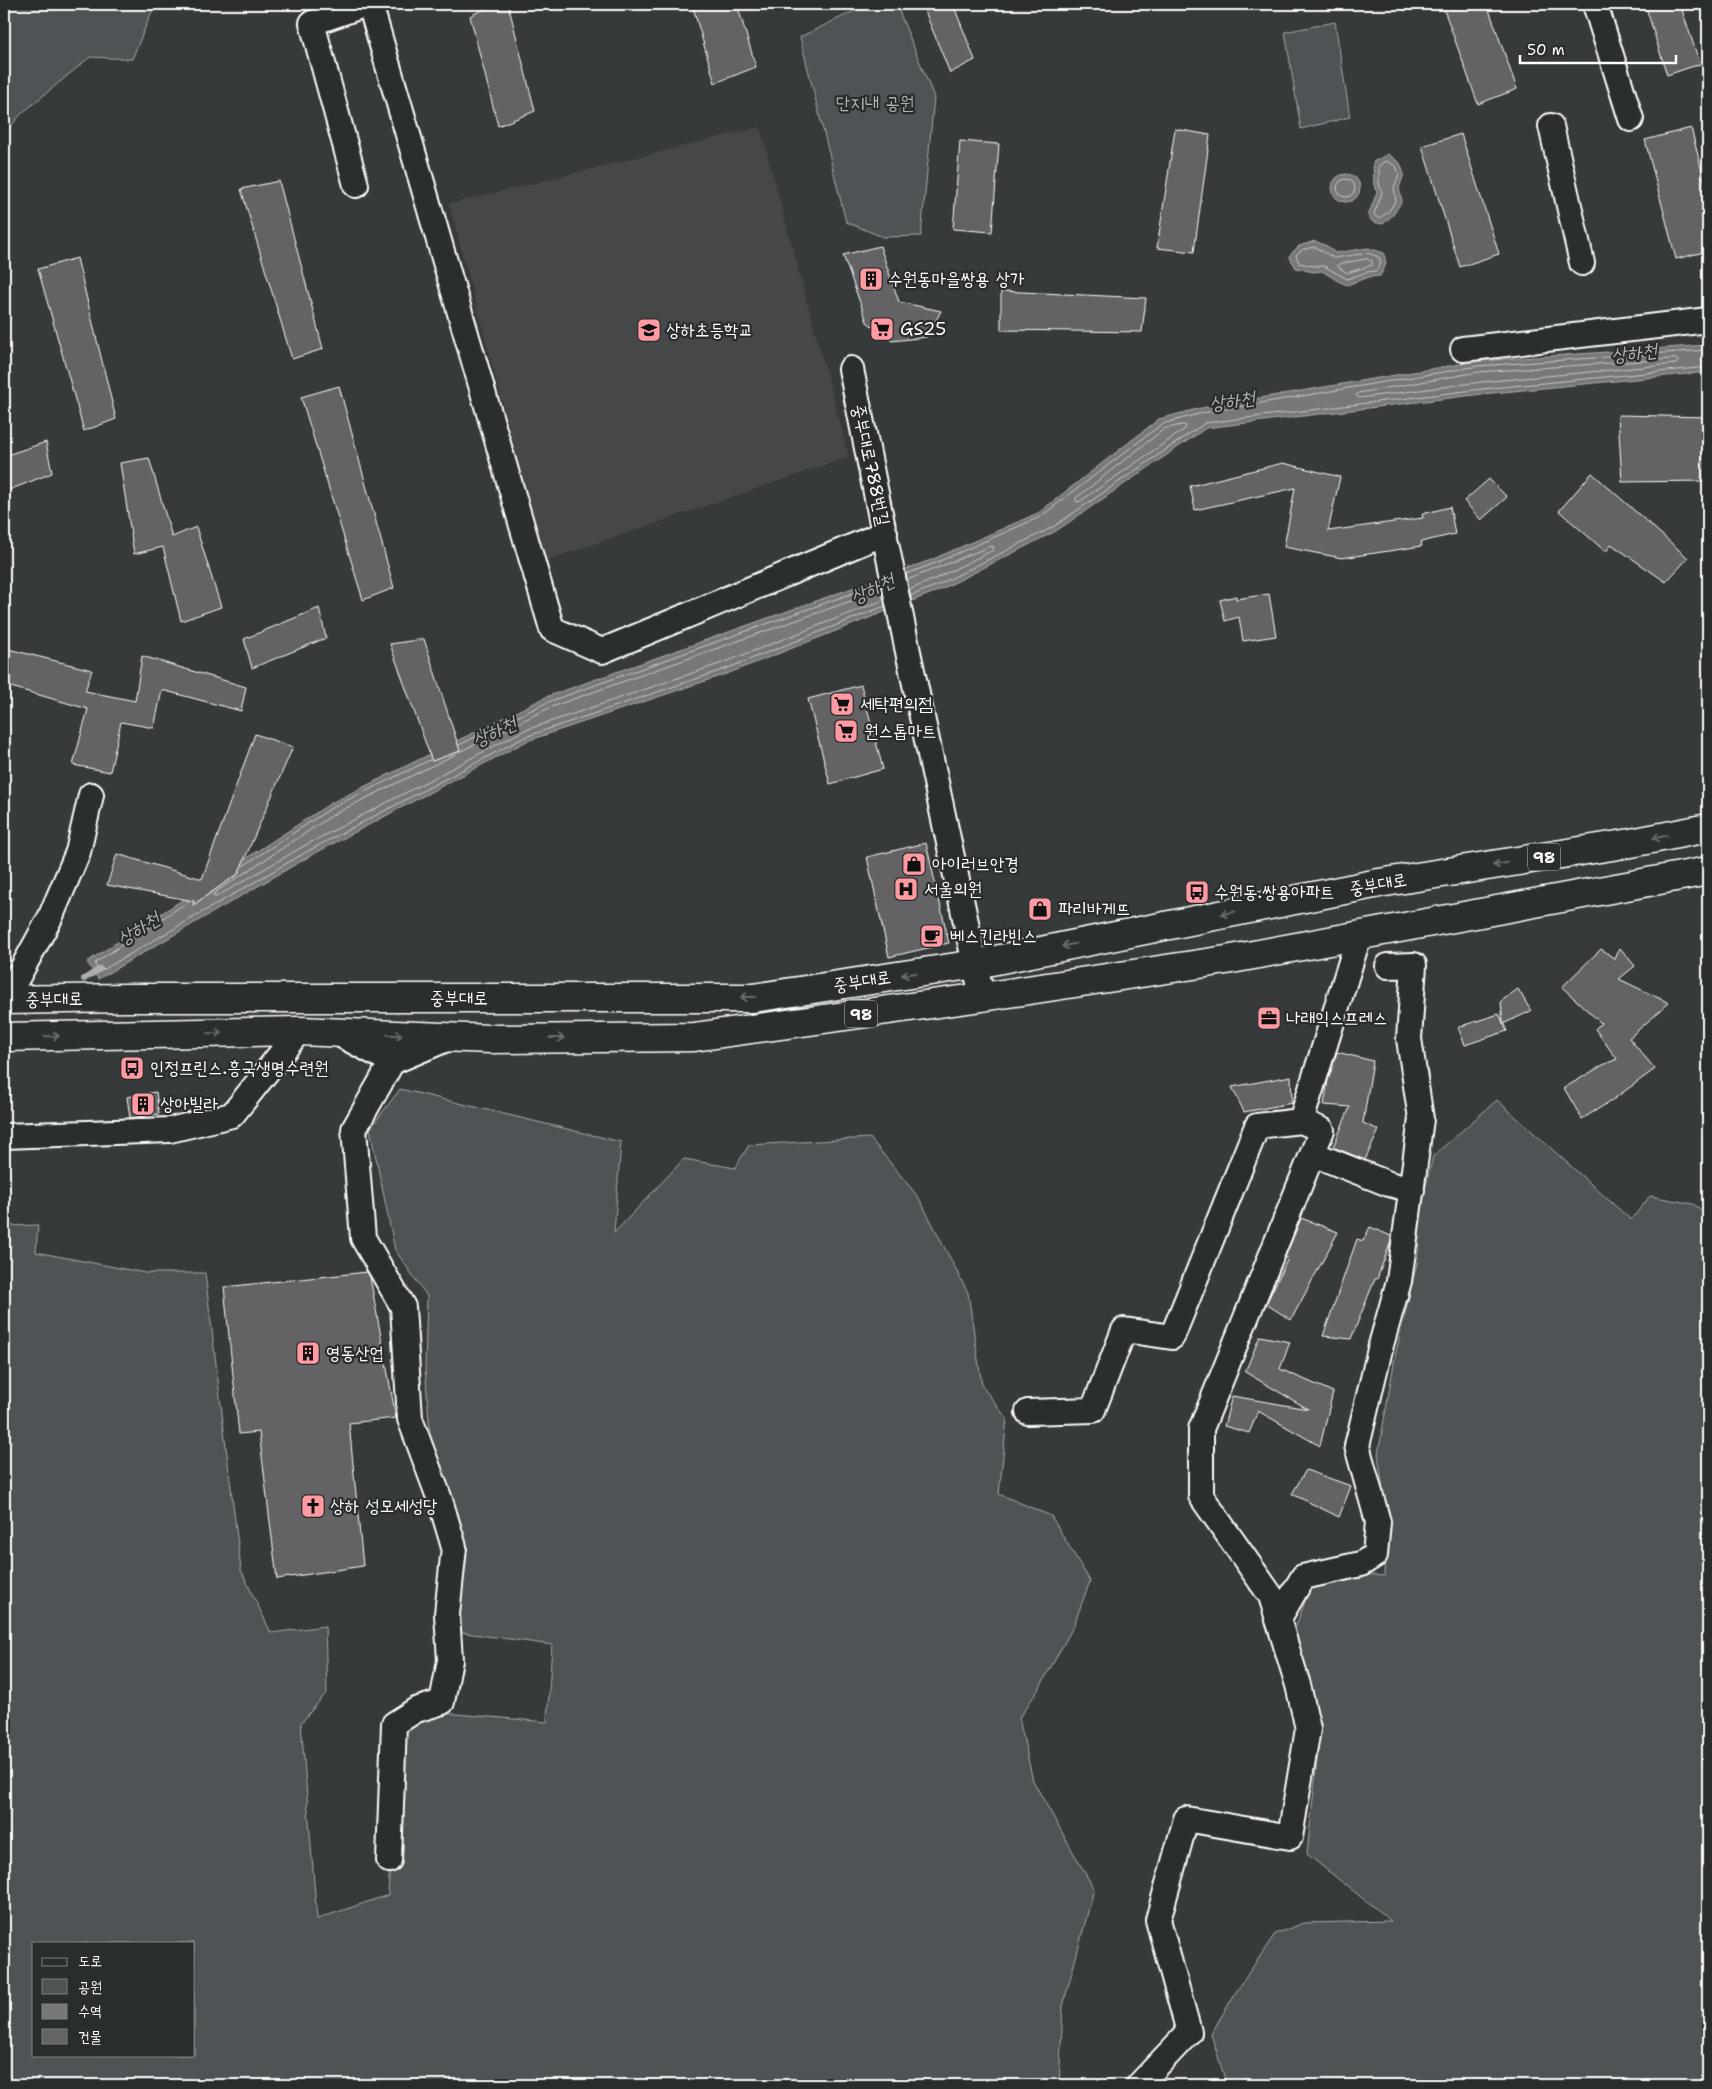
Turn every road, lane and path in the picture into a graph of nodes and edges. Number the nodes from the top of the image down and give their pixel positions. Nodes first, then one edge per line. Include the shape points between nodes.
1 (368, 4) edge
2 (1595, 4) edge
3 (1630, 119) dead end
4 (1551, 126) dead end
5 (356, 185) dead end
6 (1582, 263) dead end
7 (1708, 320) edge
8 (1463, 349) dead end
9 (851, 369) dead end
10 (885, 533) junction
11 (91, 796) dead end
12 (1708, 828) edge
13 (1708, 871) edge
14 (1359, 936) junction
15 (976, 964) junction
16 (1388, 966) dead end
17 (982, 997) junction
18 (4, 1000) edge
19 (298, 1031) junction
20 (337, 1033) junction
21 (4, 1037) edge
22 (450, 1037) junction
23 (392, 1062) junction
24 (1301, 1121) junction
25 (4, 1136) edge
26 (1313, 1154) junction
27 (1412, 1190) junction
28 (1028, 1412) dead end
29 (1278, 1620) junction
30 (389, 1860) dead end
31 (1139, 2085) edge

1 - 5 street via 312,24
1 - 10 street via 552,629 602,651
2 - 3 street
4 - 6 street
7 - 8 street
9 - 10 street, 중부대로788번길
10 - 15 street, 중부대로788번길
11 - 18 street via 78,852 50,918
12 -> 15 main road, 중부대로 / 98 via 1379,883
13 - 14 main road, 중부대로 / 98
14 - 17 main road, 중부대로 / 98
14 - 24 street
15 - 17 street
15 -> 18 main road, 중부대로 / 98 via 753,998
16 - 27 street via 1414,964 1409,1039 1421,1119
22 -> 17 main road, 중부대로 / 98 via 694,1037
19 - 20 main road, 중부대로 / 98
21 -> 19 main road, 중부대로 / 98
19 - 25 street via 232,1116 170,1130
20 -> 22 main road, 중부대로 / 98
20 - 23 street
22 - 23 street
23 - 30 street via 354,1129 364,1238 403,1307 410,1419 454,1547 447,1614 450,1660 442,1702 416,1710 394,1724
24 - 26 street via 1322,1130
24 - 28 street via 1257,1126 1172,1337 1124,1330 1093,1410
26 - 27 street
26 - 29 street via 1201,1429 1201,1496 1271,1596
27 - 29 street via 1399,1281 1357,1446 1378,1522 1375,1555 1361,1564 1303,1577
29 - 31 street via 1308,1728 1290,1837 1186,1819 1158,1920 1189,2032

